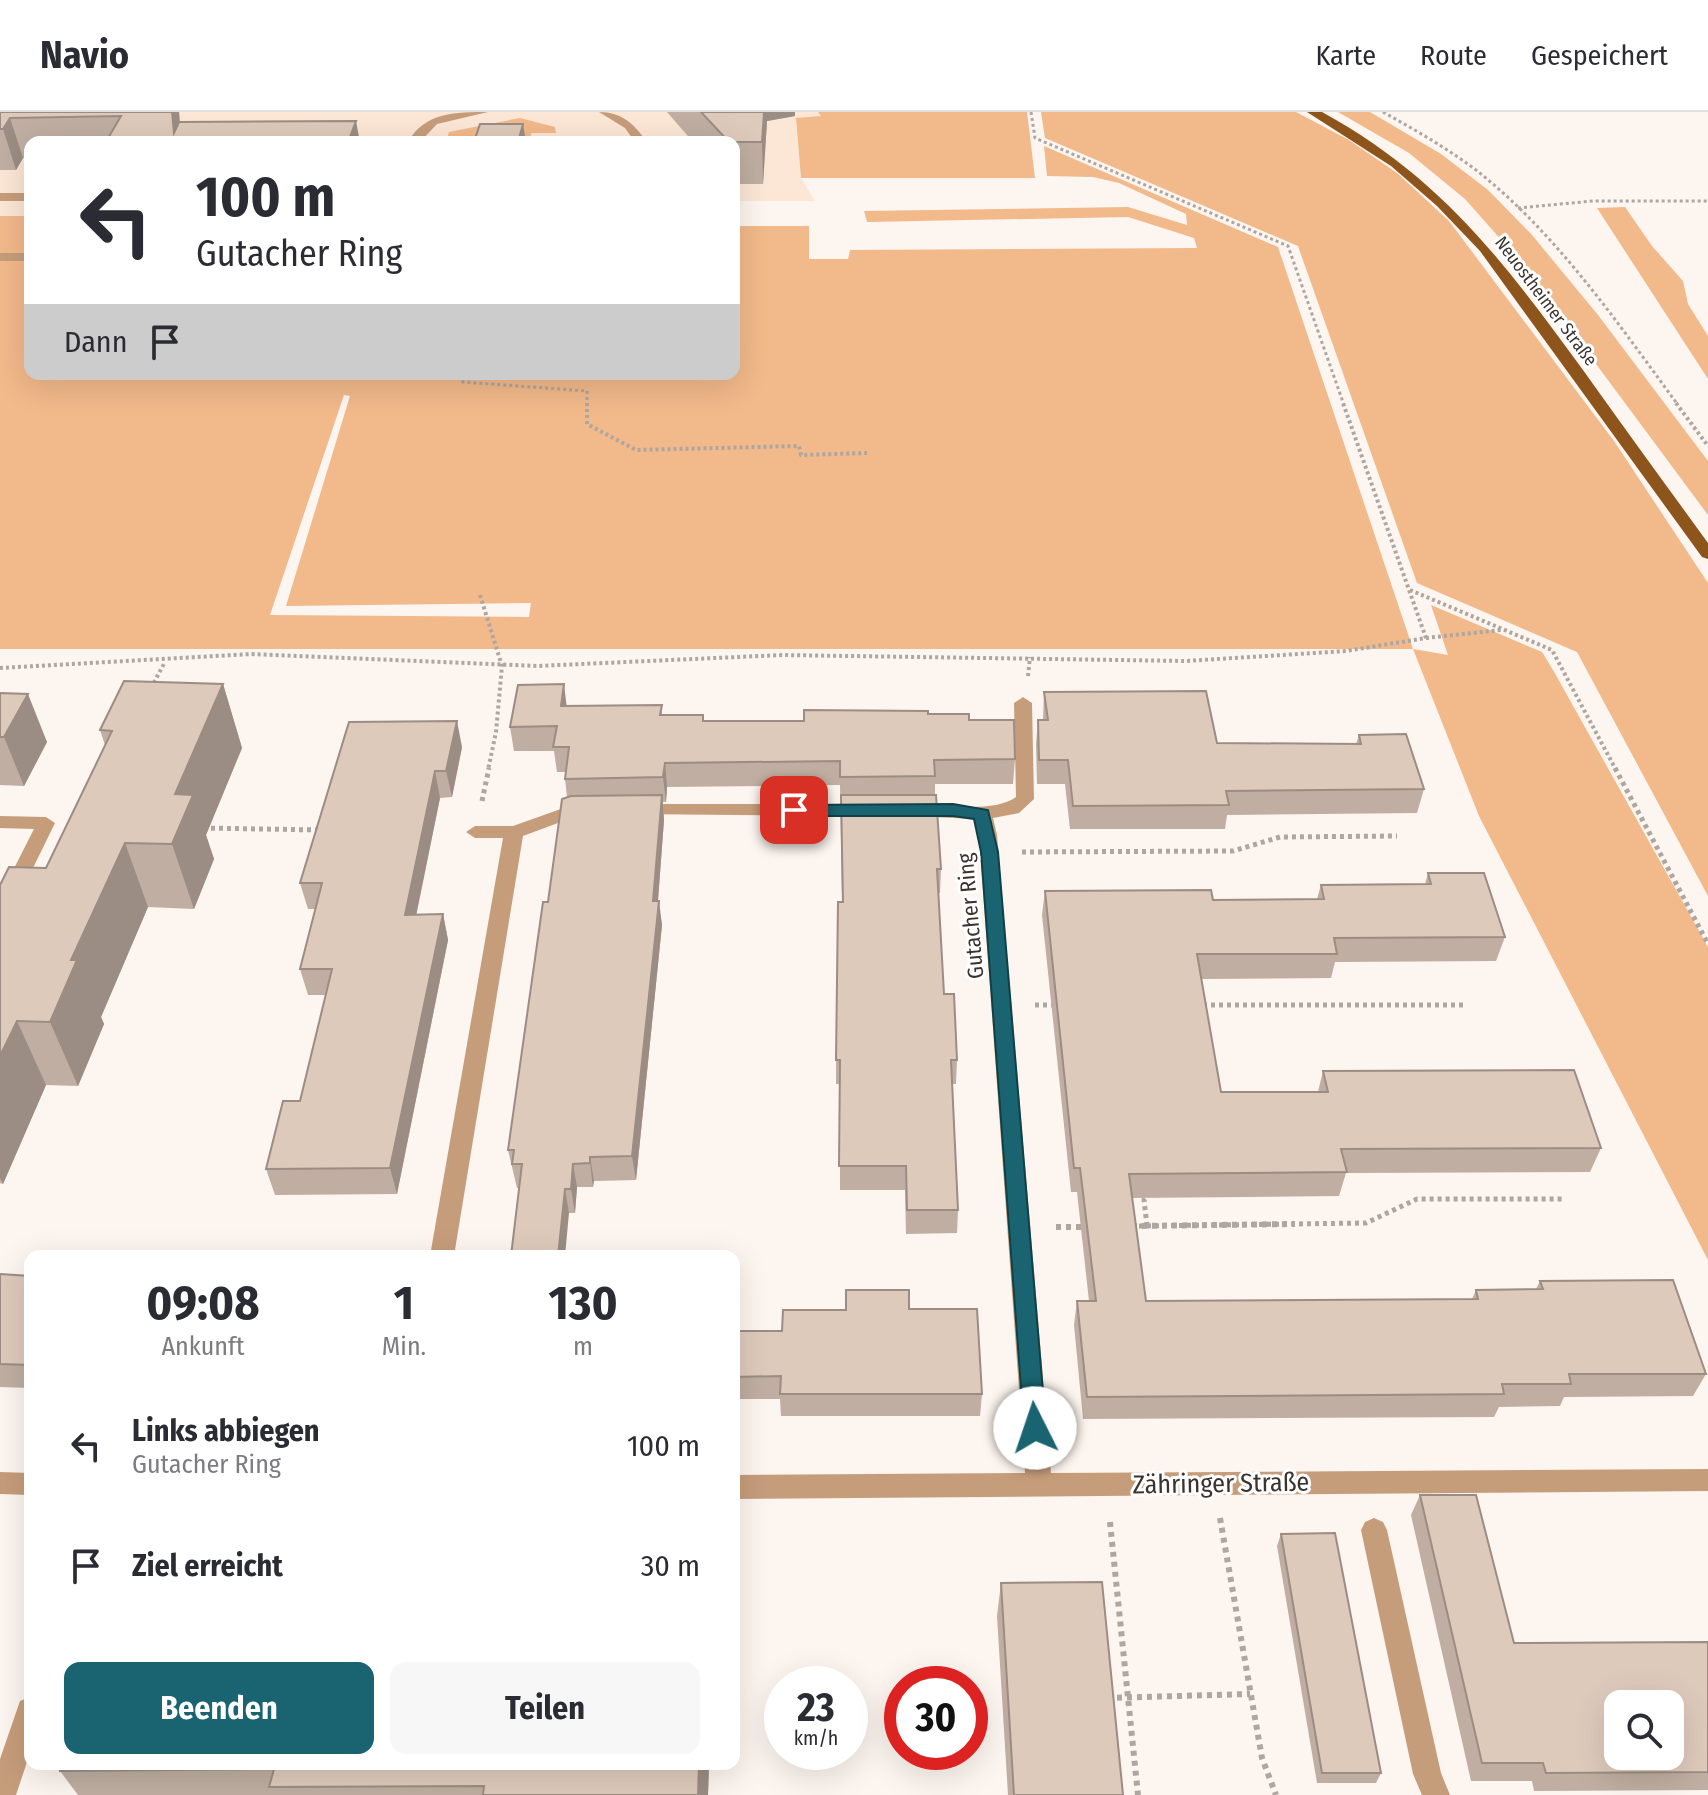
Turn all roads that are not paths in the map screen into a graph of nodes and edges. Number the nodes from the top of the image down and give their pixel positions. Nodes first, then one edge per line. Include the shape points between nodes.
1 (482, 112) edge
2 (605, 112) edge
3 (1313, 112) edge
4 (416, 136) edge
5 (636, 136) edge
6 (0, 197) edge
7 (24, 197) edge
8 (0, 257) edge
9 (24, 257) edge
10 (1708, 554) edge
11 (1023, 703) dead end
12 (982, 814) junction
13 (0, 822) edge
14 (475, 832) road end
15 (514, 832) junction
16 (0, 915) edge
17 (443, 1250) edge
18 (1708, 1480) edge
19 (0, 1483) edge
20 (24, 1484) edge
21 (1039, 1486) junction
22 (740, 1487) edge
23 (1374, 1530) dead end
24 (24, 1729) edge
25 (2, 1795) edge
26 (1436, 1795) edge

1 - 4 street via 426,124
2 - 5 street
3 - 10 main road, Neuostheimer Straße via 1418,179 1476,237
6 - 7 street
8 - 9 street
11 - 12 street via 1025,799 1012,809
12 - 15 street via 572,811
12 - 21 street, Gutacher Ring
13 - 16 street via 46,823
14 - 15 street
15 - 17 street
18 - 21 street, Zähringer Straße
19 - 20 street
21 - 22 street, Zähringer Straße
23 - 26 street
24 - 25 street

